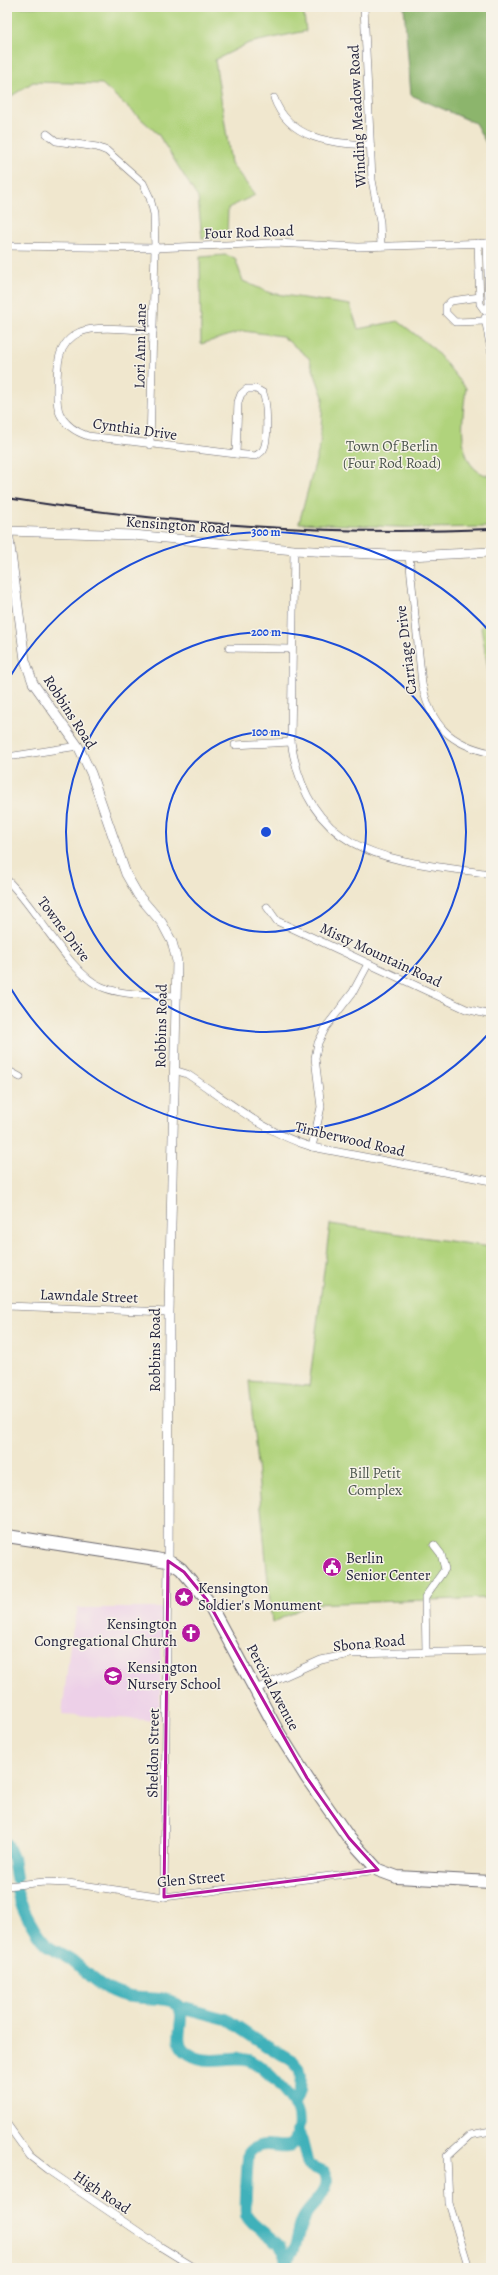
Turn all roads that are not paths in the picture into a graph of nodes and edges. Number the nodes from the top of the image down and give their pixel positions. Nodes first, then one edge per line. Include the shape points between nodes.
1 (364, 7) edge
2 (274, 98) dead end
3 (48, 134) dead end
4 (370, 145) junction
5 (478, 243) junction
6 (489, 243) edge
7 (7, 246) edge
8 (380, 246) junction
9 (155, 248) junction
10 (480, 297) junction
11 (484, 311) junction
12 (485, 321) junction
13 (153, 331) junction
14 (491, 350) edge
15 (150, 445) junction
16 (236, 454) junction
17 (8, 531) edge
18 (294, 550) junction
19 (491, 552) edge
20 (409, 556) junction
21 (229, 648) dead end
22 (291, 648) junction
23 (291, 742) junction
24 (235, 745) dead end
25 (78, 746) junction
26 (491, 753) edge
27 (7, 756) edge
28 (491, 874) edge
29 (7, 880) edge
30 (267, 908) dead end
31 (368, 964) junction
32 (175, 996) junction
33 (491, 1015) edge
34 (7, 1070) edge
35 (174, 1070) junction
36 (20, 1077) dead end
37 (312, 1147) junction
38 (491, 1181) edge
39 (7, 1306) edge
40 (170, 1312) junction
41 (7, 1536) edge
42 (434, 1544) dead end
43 (168, 1561) junction
44 (491, 1651) edge
45 (426, 1652) junction
46 (256, 1689) junction
47 (378, 1870) junction
48 (491, 1882) edge
49 (7, 1886) edge
50 (164, 1897) junction
51 (7, 2124) edge
52 (491, 2131) edge
53 (196, 2268) edge
54 (469, 2268) edge

1 - 4 street, Winding Meadow Road
2 - 4 street via 279,111 289,122 306,133 322,140
3 - 9 street, Lori Ann Lane via 56,141 97,147 107,151 143,184 154,214
4 - 8 street, Winding Meadow Road via 372,180 380,222
5 - 6 street, Four Rod Road
5 - 8 street, Four Rod Road
5 - 10 street
6 - 11 street via 488,305
7 - 9 street, Four Rod Road
8 - 9 street, Four Rod Road via 275,243
9 - 13 street, Lori Ann Lane
10 - 11 street
10 - 12 street via 451,301 446,306 446,313 455,322
11 - 12 street
12 - 14 street
13 - 15 street, Lori Ann Lane
13 - 15 street, Cynthia Drive via 81,332 70,338 62,348 57,370 57,400 60,413 67,424 88,436
15 - 16 street, Cynthia Drive
16 - 16 street, Cynthia Drive via 256,456 266,443 266,400 263,393 256,389 247,389 241,394 238,402
17 - 18 street, Kensington Road via 134,535
17 - 25 street, Robbins Road via 25,660 33,683
18 - 20 street, Kensington Road
18 - 22 street
19 - 20 street, Kensington Road
20 - 26 street, Carriage Drive via 426,703 444,732 475,750
21 - 22 street
22 - 23 street
23 - 24 street
23 - 28 street via 295,764 312,805 327,823 362,849 381,857
25 - 27 street
25 - 32 street, Robbins Road via 91,773 126,874 138,895 162,923 172,942 177,961
29 - 32 street, Towne Drive via 29,903 75,968 87,979 102,987 118,991
30 - 31 street, Misty Mountain Road via 277,921
31 - 33 street, Misty Mountain Road via 466,1009
31 - 37 street via 353,992 326,1027 318,1043 315,1058 321,1106
32 - 35 street, Robbins Road
34 - 36 street
35 - 37 street, Timberwood Road via 187,1074 270,1130
35 - 40 street, Robbins Road
37 - 38 street, Timberwood Road
39 - 40 street, Lawndale Street
40 - 43 street, Robbins Road
41 - 43 main road, Percival Avenue
42 - 45 street via 441,1554 445,1569 425,1597
43 - 46 main road, Percival Avenue via 184,1572 207,1600
43 - 50 street, Sheldon Street
44 - 45 street, Sbona Road
45 - 46 street, Sbona Road via 350,1654 328,1659
46 - 47 main road, Percival Avenue via 277,1730 307,1778 349,1838
47 - 48 main road, Percival Avenue via 397,1877
47 - 50 street, Glen Street
49 - 50 street, Glen Street via 44,1882 68,1883
51 - 53 street, High Road via 30,2156 48,2170 161,2248
52 - 54 street via 470,2135 447,2156 449,2203

